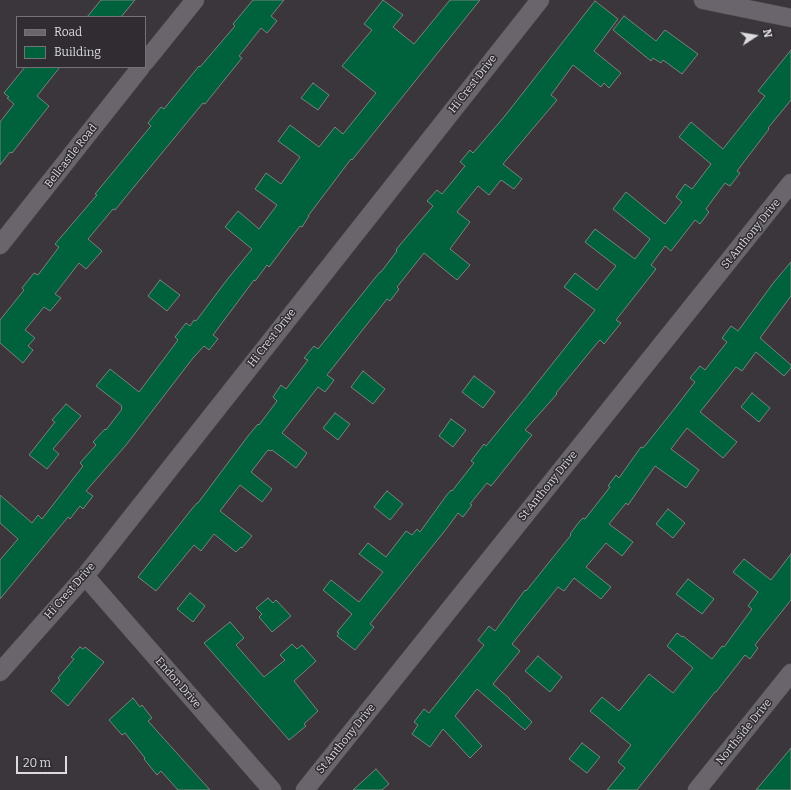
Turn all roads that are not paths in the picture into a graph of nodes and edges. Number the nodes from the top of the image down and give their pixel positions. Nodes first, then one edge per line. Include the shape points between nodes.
1 (195, 0) edge
2 (540, 0) edge
3 (703, 0) edge
4 (791, 18) edge
5 (146, 61) edge
6 (140, 68) edge
7 (791, 183) edge
8 (0, 245) edge
9 (84, 576) junction
10 (0, 672) edge
11 (791, 673) edge
12 (272, 790) edge
13 (305, 790) edge
14 (697, 790) edge

1 - 5 street
2 - 9 street, Hi Crest Drive
3 - 4 street
6 - 8 street, Bellcastle Road
7 - 13 street, St Anthony Drive
9 - 10 street, Hi Crest Drive
9 - 12 street, Endon Drive
11 - 14 street, Northside Drive

